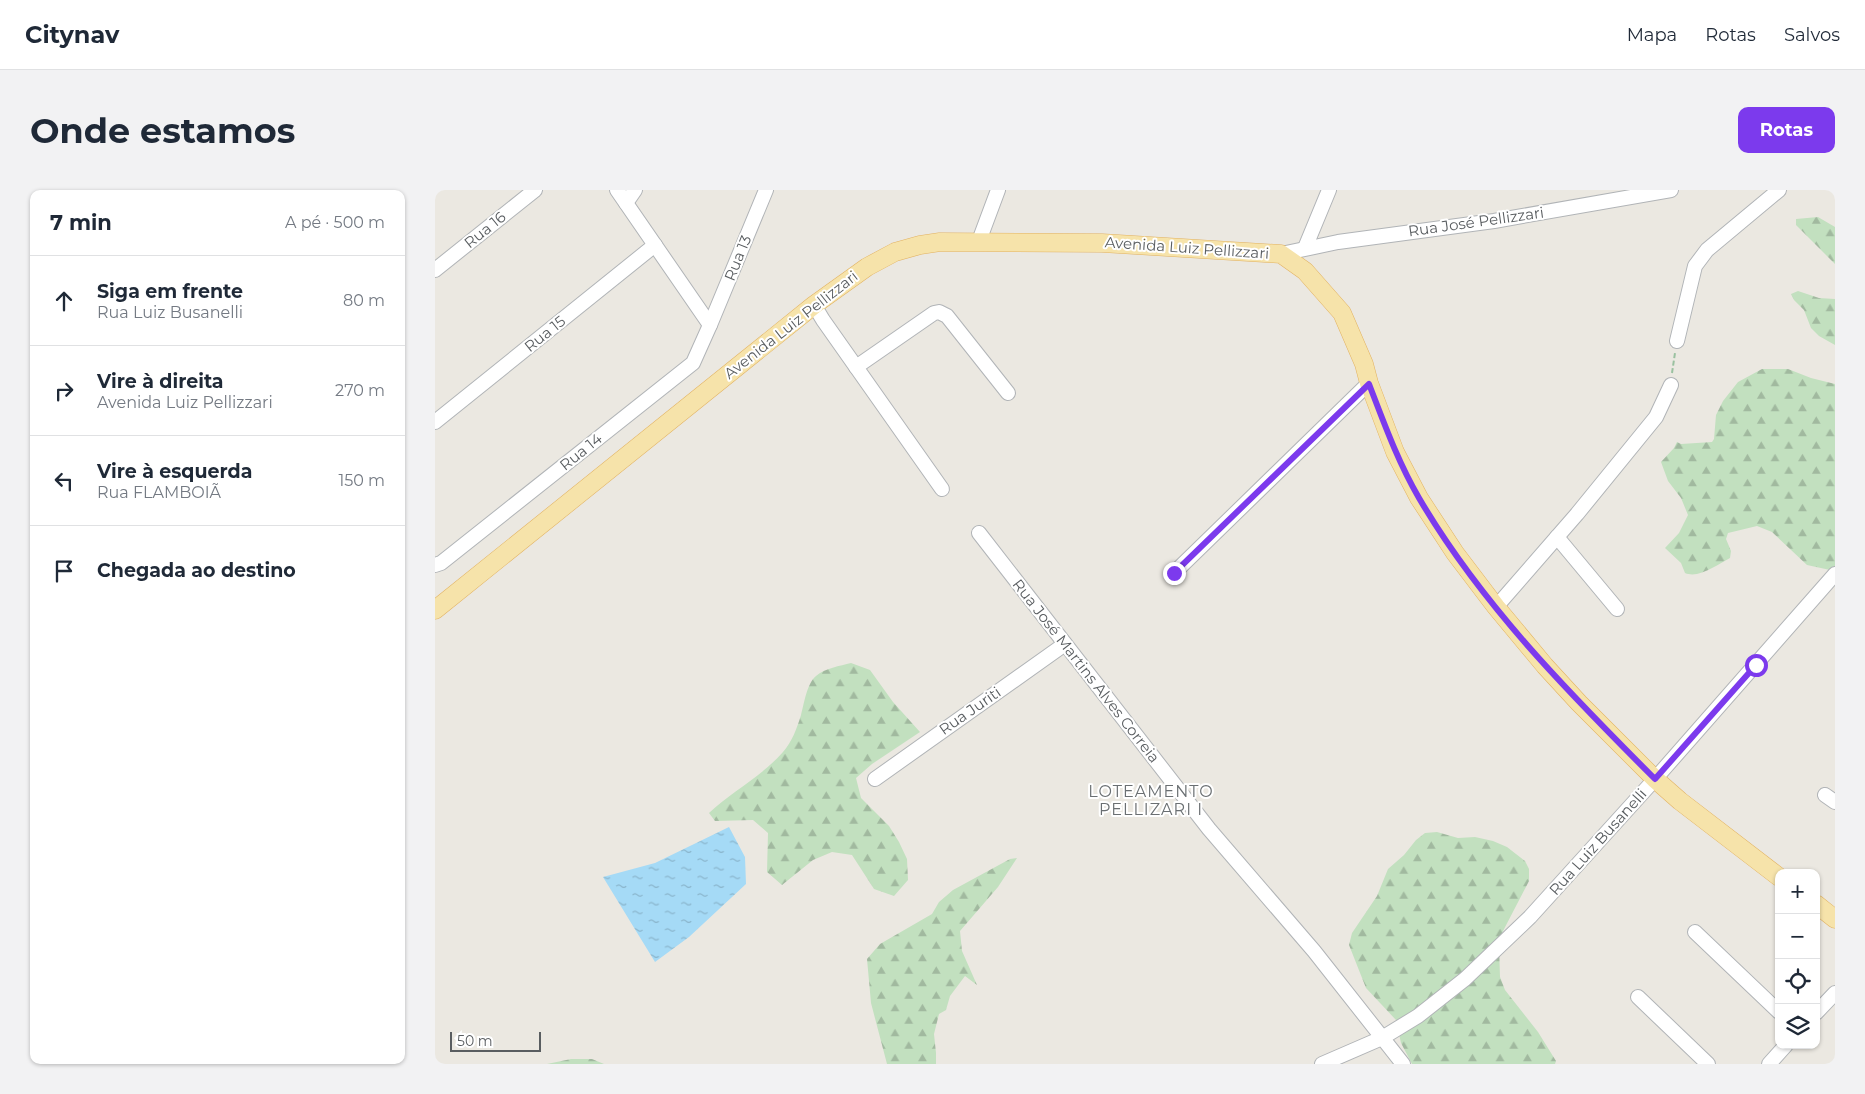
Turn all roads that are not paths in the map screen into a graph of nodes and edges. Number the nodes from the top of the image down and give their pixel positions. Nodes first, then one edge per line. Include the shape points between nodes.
1 (535, 190) edge
2 (617, 190) edge
3 (635, 190) edge
4 (766, 190) edge
5 (998, 190) edge
6 (1329, 190) edge
7 (1671, 190) edge
8 (1779, 190) edge
9 (626, 203) junction
10 (979, 241) junction
11 (655, 246) junction
12 (1305, 248) junction
13 (1281, 254) junction
14 (435, 270) edge
15 (814, 305) junction
16 (710, 325) junction
17 (1677, 340) road end
18 (856, 367) junction
19 (1369, 384) junction
20 (1671, 385) road end
21 (1008, 393) dead end
22 (435, 422) edge
23 (942, 490) dead end
24 (979, 533) dead end
25 (1557, 537) junction
26 (435, 564) edge
27 (1174, 573) dead end
28 (1835, 574) edge
29 (1496, 607) junction
30 (1617, 609) dead end
31 (435, 610) edge
32 (1065, 644) junction
33 (875, 779) dead end
34 (1655, 779) junction
35 (1775, 874) edge
36 (1820, 907) edge
37 (1835, 919) edge
38 (1695, 932) dead end
39 (1835, 993) edge
40 (1638, 997) dead end
41 (1775, 1008) edge
42 (1820, 1009) edge
43 (1382, 1038) junction
44 (1783, 1049) edge
45 (1322, 1064) edge
46 (1403, 1064) edge
47 (1708, 1064) edge
48 (1769, 1064) edge

1 - 14 street, Rua 16
2 - 9 street
3 - 9 street
4 - 16 street, Rua 13
5 - 10 street
6 - 12 street
7 - 12 street, Rua José Pellizzari via 1494,221
8 - 17 street via 1700,258 1695,266
9 - 11 street
10 - 13 main road, Avenida Luiz Pellizzari via 1102,243
10 - 15 main road, Avenida Luiz Pellizzari via 940,242 895,252 867,267
11 - 16 street
11 - 22 street, Rua 15
12 - 13 street, Rua José Pellizzari
13 - 19 main road, Avenida Luiz Pellizzari via 1305,271 1341,313 1364,364
15 - 18 street
15 - 31 main road, Avenida Luiz Pellizzari
16 - 26 street, Rua 14 via 693,362 441,564
18 - 21 street via 939,312 947,316
18 - 23 street
19 - 27 street
19 - 29 main road, Avenida Luiz Pellizzari via 1395,452 1419,498
20 - 25 street via 1656,417
24 - 32 street, Rua José Martins Alves Correia
25 - 29 street
25 - 30 street
28 - 34 street, Rua Luiz Busanelli
29 - 34 main road, Avenida Luiz Pellizzari via 1579,703
32 - 33 street, Rua Juriti
32 - 43 street, Rua José Martins Alves Correia via 1209,829 1314,951
34 - 35 main road, Avenida Luiz Pellizzari
34 - 43 street, Rua Luiz Busanelli via 1530,916 1465,979 1418,1016
36 - 37 main road
38 - 41 street
39 - 42 street
40 - 47 street
43 - 45 street, Rua Luiz Busanelli
43 - 46 street, Rua José Martins Alves Correia
44 - 48 street

